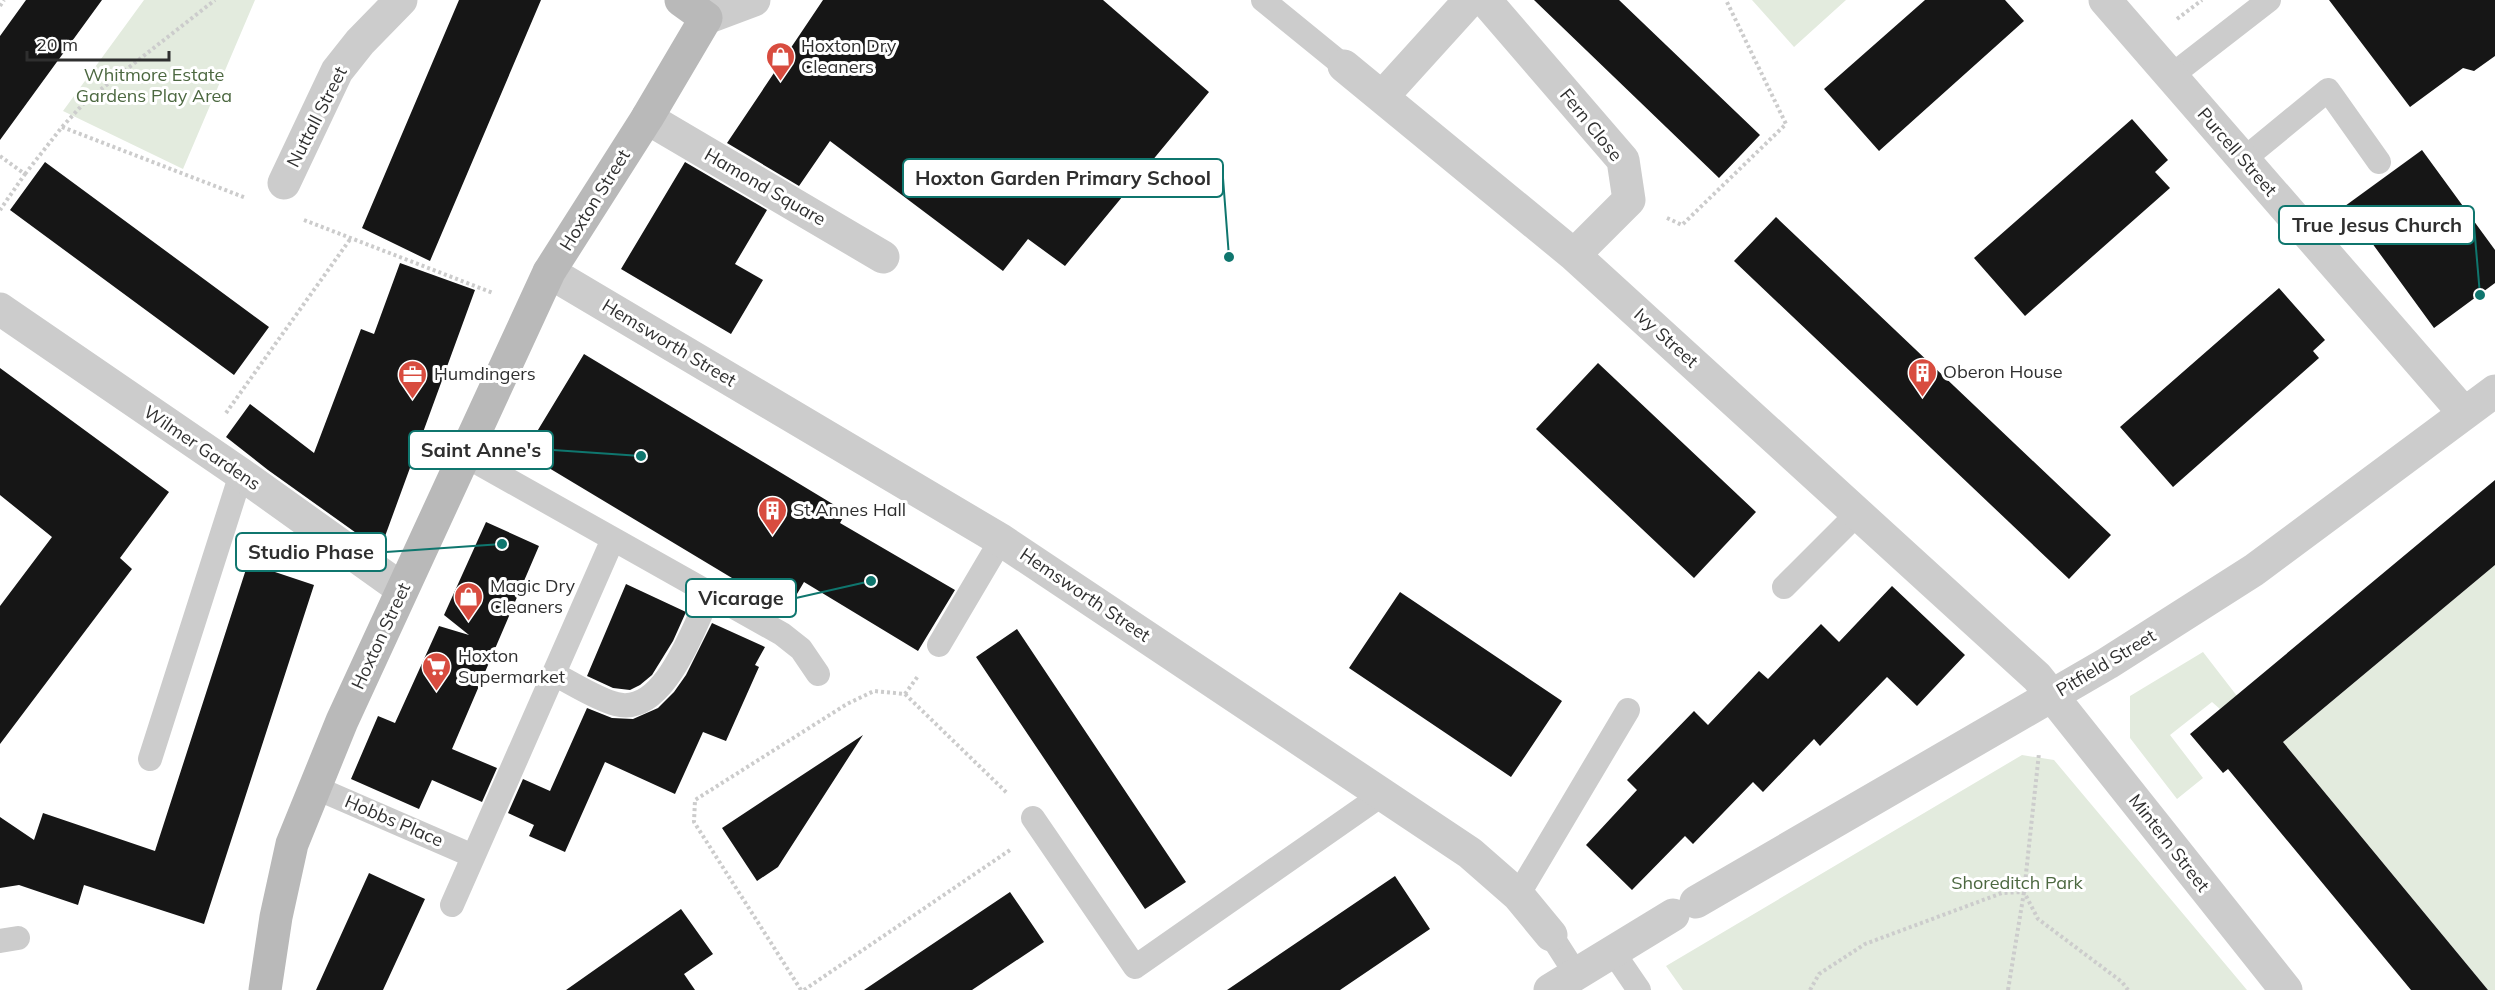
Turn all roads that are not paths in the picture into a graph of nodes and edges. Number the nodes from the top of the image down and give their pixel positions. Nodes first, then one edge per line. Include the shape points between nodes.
1 (400, 0) edge
2 (754, 0) edge
3 (1263, 0) edge
4 (1470, 0) edge
5 (1485, 0) edge
6 (2105, 0) edge
7 (2269, 0) edge
8 (699, 6) edge
9 (1344, 66) joint
10 (2170, 76) junction
11 (1382, 97) junction
12 (647, 118) junction
13 (2244, 159) junction
14 (2379, 162) dead end
15 (284, 183) dead end
16 (1574, 255) junction
17 (883, 256) dead end
18 (549, 272) junction
19 (0, 309) edge
20 (2495, 391) edge
21 (2464, 413) junction
22 (464, 455) junction
23 (241, 474) junction
24 (1858, 513) junction
25 (613, 539) junction
26 (1001, 540) junction
27 (1784, 587) dead end
28 (402, 589) junction
29 (710, 594) junction
30 (939, 645) road end
31 (554, 674) junction
32 (818, 674) dead end
33 (2052, 695) junction
34 (1628, 711) dead end
35 (150, 759) dead end
36 (314, 787) junction
37 (1383, 794) junction
38 (1037, 824) road end
39 (473, 856) junction
40 (1518, 896) junction
41 (452, 905) dead end
42 (1551, 935) joint
43 (1613, 952) junction
44 (1563, 982) edge
45 (265, 990) edge
46 (1639, 990) edge
47 (2286, 990) edge

1 - 15 street, Nuttall Street via 338,71
2 - 8 street, Hoxton Street
3 - 9 lane, Ivy Street
4 - 11 street
5 - 16 street, Fern Close via 1623,160 1629,200
6 - 10 street, Purcell Street
7 - 10 lane
8 - 12 street, Hoxton Street
9 - 11 street, Ivy Street
10 - 13 street, Purcell Street
11 - 16 street, Ivy Street
12 - 17 street, Hamond Square
12 - 18 street, Hoxton Street
13 - 14 lane via 2328,90
13 - 21 street, Purcell Street
16 - 24 street, Ivy Street
18 - 22 street, Hoxton Street
18 - 26 street, Hemsworth Street
19 - 23 street, Wilmer Gardens
20 - 21 street, Pitfield Street
21 - 33 street, Pitfield Street via 2254,570
22 - 25 lane
22 - 28 street, Hoxton Street
23 - 28 street, Wilmer Gardens
23 - 35 lane
24 - 27 lane
24 - 33 street, Ivy Street
25 - 29 lane
25 - 31 lane
26 - 30 lane
26 - 37 street, Hemsworth Street
28 - 36 street, Hoxton Street
29 - 31 lane via 663,686 648,699 634,705 616,704
29 - 32 lane via 782,634 801,650
31 - 39 lane
33 - 43 street, Pitfield Street
33 - 47 street, Mintern Street
34 - 40 lane
36 - 39 lane, Hobbs Place
36 - 45 street, Hoxton Street via 283,878
37 - 38 lane via 1135,967
37 - 40 street, Hemsworth Street via 1470,854
39 - 41 lane
40 - 42 street, Hemsworth Street
42 - 44 lane, Hemsworth Street
43 - 44 street, Pitfield Street
43 - 46 lane

